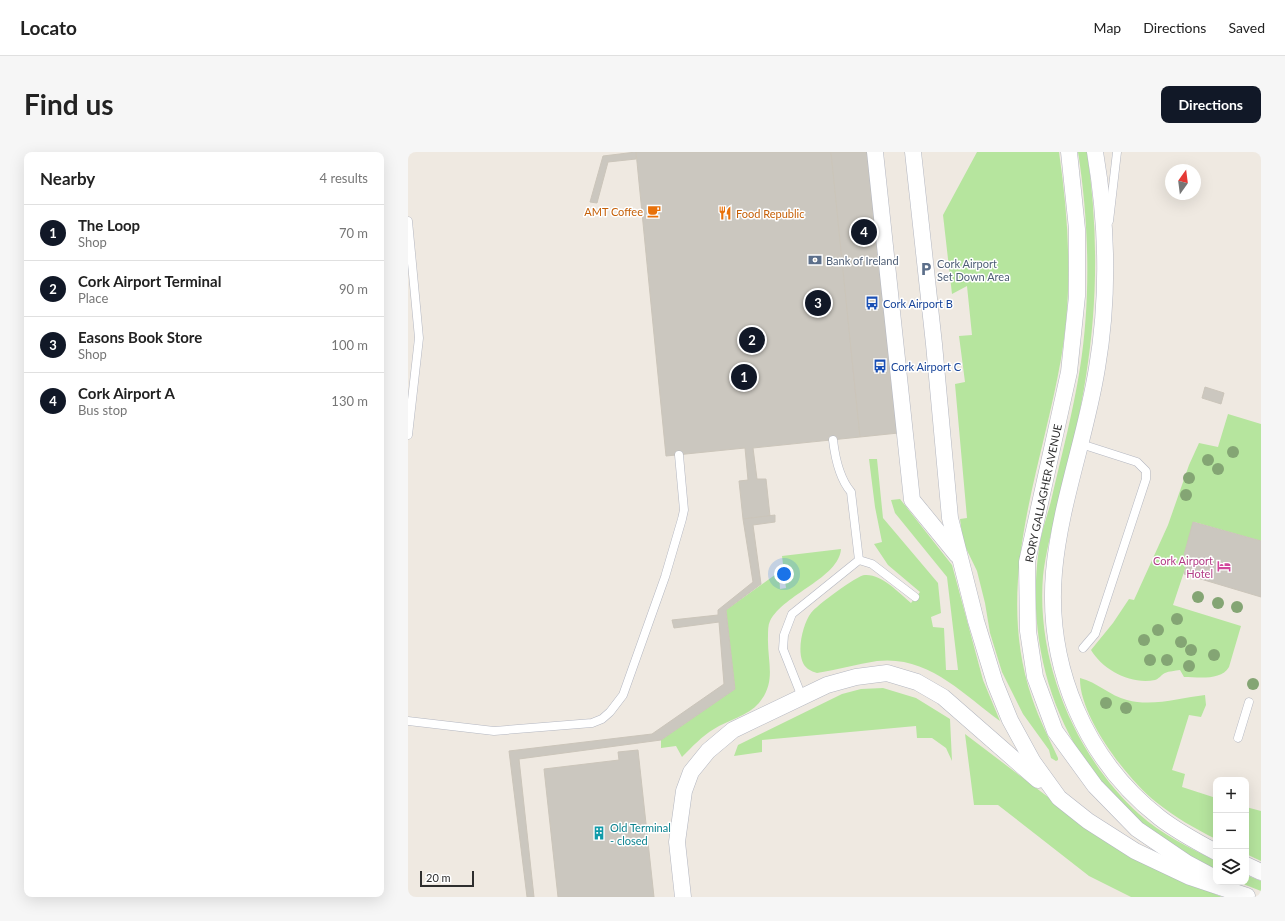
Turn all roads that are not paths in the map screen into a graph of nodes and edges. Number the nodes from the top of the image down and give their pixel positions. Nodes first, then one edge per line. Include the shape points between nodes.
1 (875, 152) edge
2 (913, 152) edge
3 (1069, 152) edge
4 (1095, 152) edge
5 (1118, 152) edge
6 (408, 222) edge
7 (1105, 255) junction
8 (408, 435) edge
9 (832, 440) dead end
10 (1081, 444) junction
11 (679, 455) dead end
12 (960, 557) junction
13 (859, 560) junction
14 (915, 597) dead end
15 (1083, 648) dead end
16 (802, 697) junction
17 (1250, 702) dead end
18 (408, 721) edge
19 (1238, 738) dead end
20 (1059, 798) junction
21 (1213, 850) edge
22 (1249, 866) edge
23 (1261, 872) edge
24 (1213, 877) edge
25 (1226, 885) edge
26 (683, 897) edge
27 (1248, 897) edge

1 - 12 street via 912,500
2 - 12 street via 950,518
3 - 24 street, RORY GALLAGHER AVENUE via 1077,228 1077,296 1069,372 1027,562 1028,631 1035,677 1055,731 1095,786 1137,829
4 - 7 street
5 - 7 lane
6 - 8 lane via 419,338
7 - 10 street via 1104,306 1099,355
9 - 13 lane via 835,459 844,484 851,492
10 - 15 lane via 1137,462 1146,471 1146,478 1095,634
10 - 21 street via 1066,503 1053,584 1057,647 1068,689 1089,736 1126,787 1164,821
11 - 18 lane via 684,510 682,519 665,577 623,695 610,712 592,723 518,730 494,731
12 - 20 street via 995,683 1010,720 1033,762
13 - 14 lane via 872,564
13 - 16 lane via 792,614 782,649
16 - 20 street via 827,685 856,677 887,673 917,682 943,697
16 - 26 street via 733,730 708,751 691,772 684,791 677,842
17 - 19 lane
20 - 27 street via 1088,821 1135,851 1190,877
22 - 23 street
25 - 27 street

